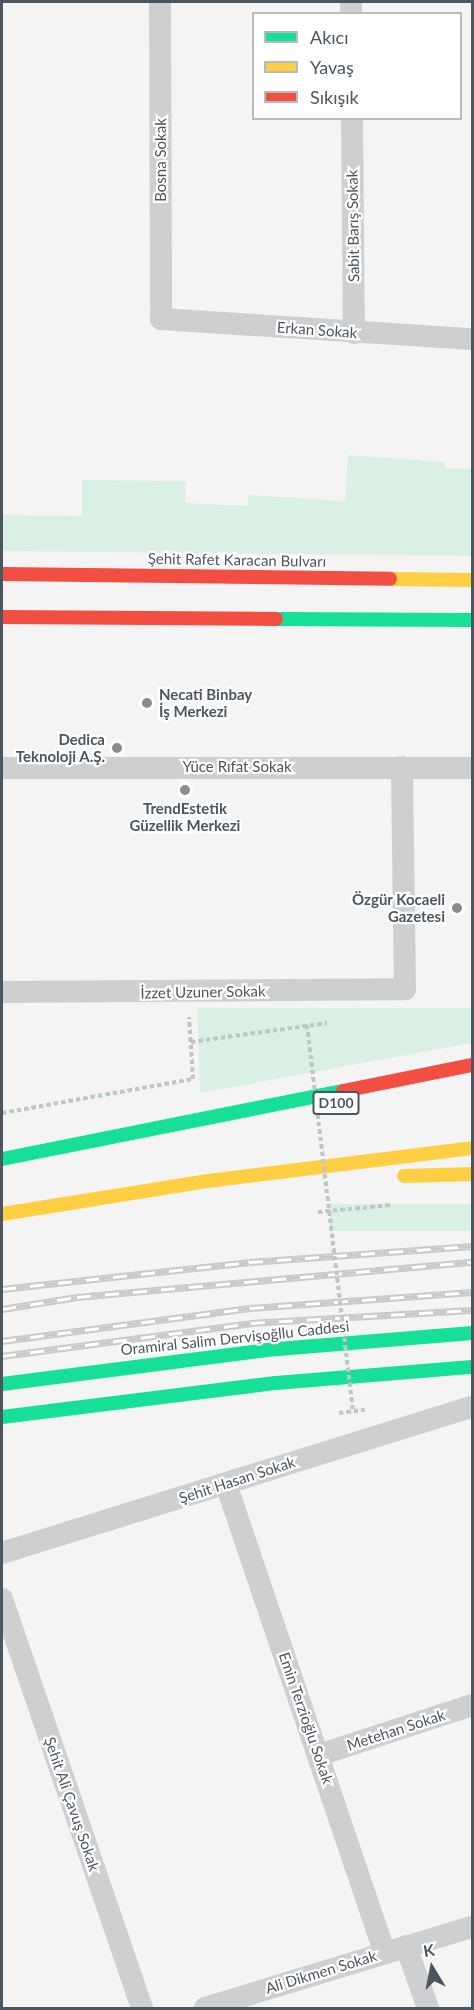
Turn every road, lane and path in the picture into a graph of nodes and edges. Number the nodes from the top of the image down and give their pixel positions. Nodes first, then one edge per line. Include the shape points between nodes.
1 (160, 2) edge
2 (352, 120) edge
3 (161, 319) joint
4 (354, 333) junction
5 (472, 339) edge
6 (2, 574) edge
7 (472, 580) edge
8 (2, 617) edge
9 (472, 620) edge
10 (402, 767) junction
11 (2, 768) edge
12 (472, 768) edge
13 (2, 992) edge
14 (187, 993) junction
15 (327, 1023) dead end
16 (306, 1025) junction
17 (191, 1042) junction
18 (472, 1065) edge
19 (401, 1095) dead end
20 (2, 1113) edge
21 (199, 1120) junction
22 (472, 1148) edge
23 (2, 1159) edge
24 (472, 1174) edge
25 (392, 1176) dead end
26 (369, 1177) dead end
27 (208, 1181) junction
28 (399, 1205) dead end
29 (329, 1210) junction
30 (318, 1212) dead end
31 (2, 1214) edge
32 (472, 1333) edge
33 (472, 1367) edge
34 (2, 1384) edge
35 (472, 1407) edge
36 (339, 1413) dead end
37 (2, 1417) edge
38 (226, 1484) junction
39 (2, 1553) edge
40 (2, 1599) edge
41 (472, 1706) edge
42 (319, 1755) junction
43 (472, 1927) edge
44 (406, 1946) junction
45 (384, 1952) junction
46 (142, 2008) edge
47 (205, 2008) edge
48 (428, 2008) edge

1 - 3 street, Bosna Sokak
2 - 4 street, Sabit Barış Sokak
3 - 4 street, Erkan Sokak
4 - 5 street, Erkan Sokak
6 - 7 main road, Şehit Rafet Karacan Bulvarı
8 - 9 main road
10 - 11 street, Yüce Rıfat Sokak
10 - 12 street, Yüce Rıfat Sokak
10 - 14 street, İzzet Uzuner Sokak via 405,989
13 - 14 street, İzzet Uzuner Sokak
14 - 17 path
15 - 16 path
16 - 17 path
16 - 29 path, bridge
17 - 20 path via 194,1079
18 - 21 main road
19 - 21 main road, D100
21 - 23 main road, D100
22 - 27 main road
24 - 25 main road
26 - 27 main road
27 - 31 main road
28 - 29 path
29 - 30 path
29 - 36 path, bridge via 353,1412
32 - 34 main road, Oramiral Salim Dervişoğllu Caddesi via 266,1350
33 - 37 main road via 276,1383
35 - 38 street, Şehit Hasan Sokak
38 - 39 street, Şehit Hasan Sokak
38 - 42 street, Emin Terzioğlu Sokak
40 - 46 street, Şehit Ali Çavuş Sokak
41 - 42 street, Metehan Sokak
42 - 45 street, Emin Terzioğlu Sokak
43 - 44 street, Ali Dikmen Sokak
44 - 45 street, Ali Dikmen Sokak
44 - 48 street
45 - 47 street, Ali Dikmen Sokak

